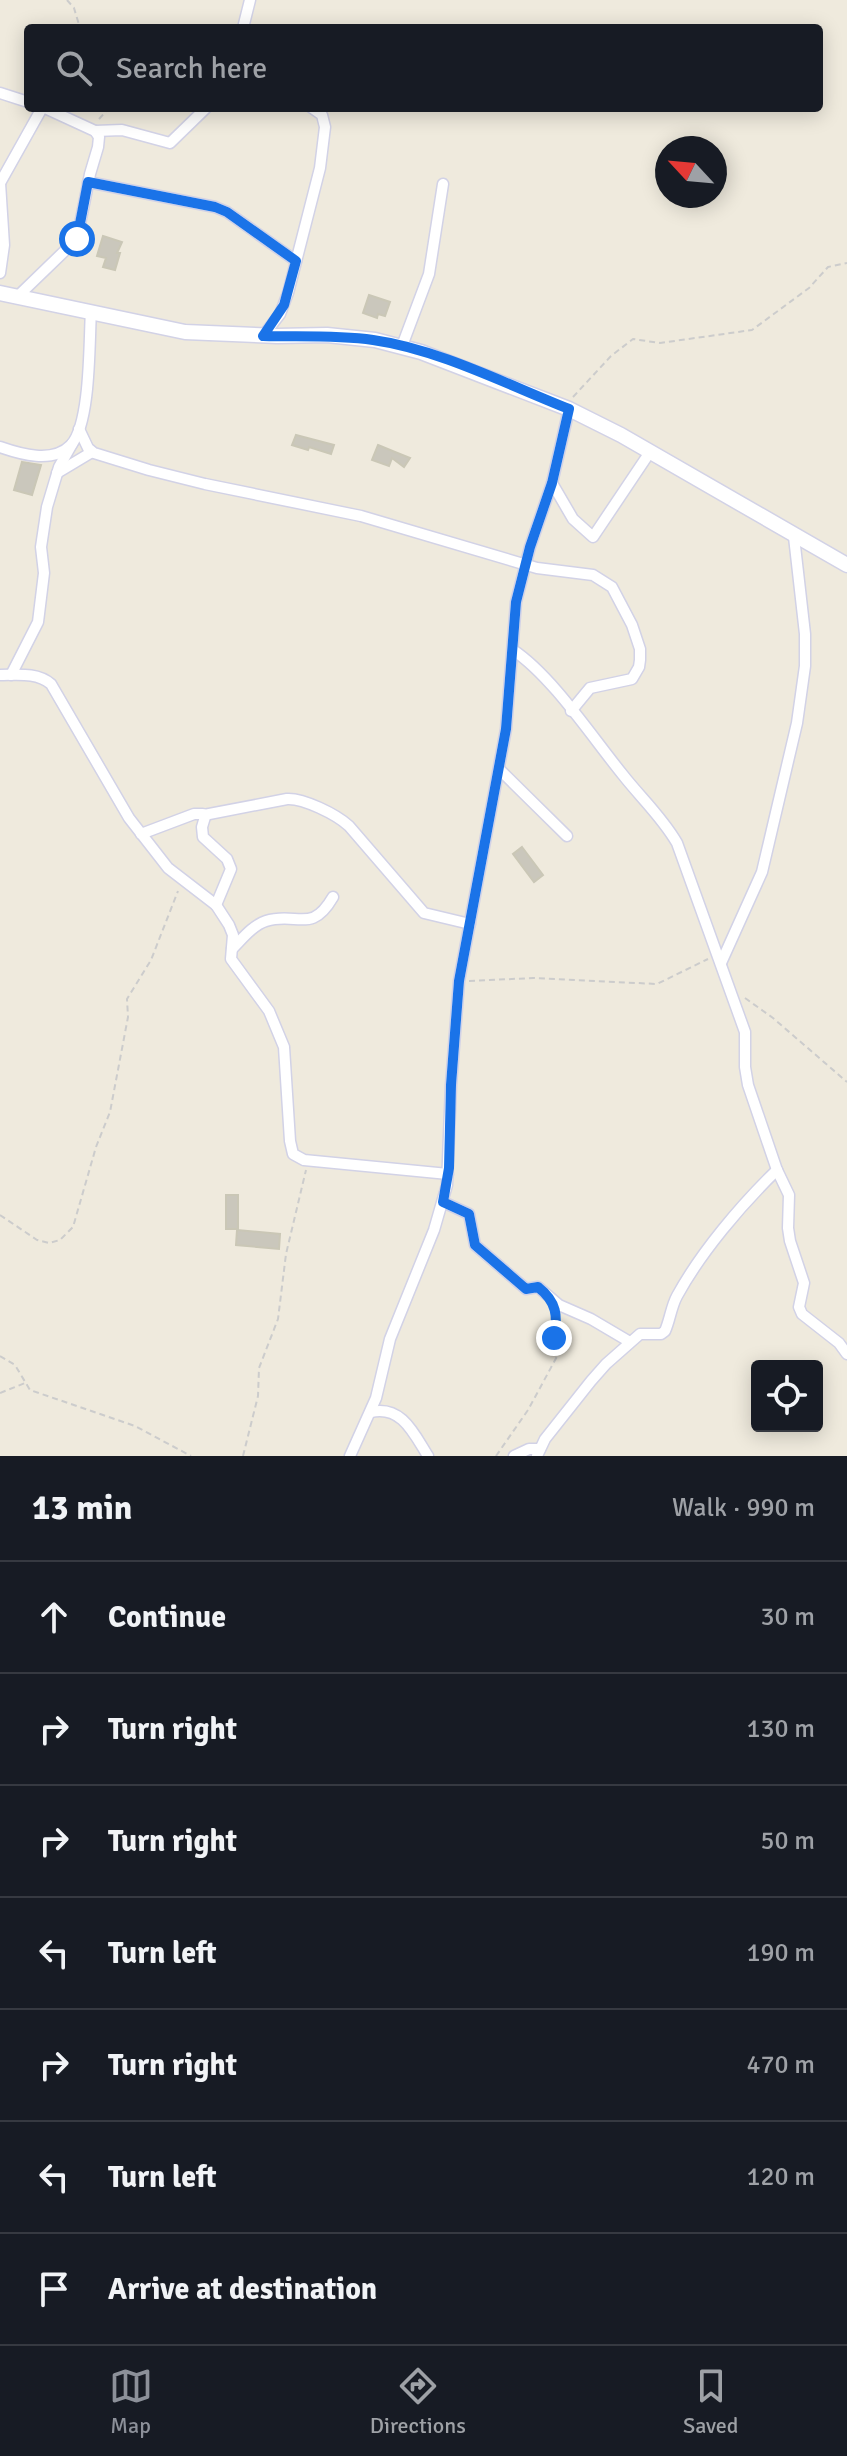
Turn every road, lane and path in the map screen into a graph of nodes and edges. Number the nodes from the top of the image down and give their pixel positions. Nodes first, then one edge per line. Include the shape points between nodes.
1 (67, 0) edge
2 (250, 0) edge
3 (79, 24) edge
4 (244, 24) edge
5 (0, 93) edge
6 (24, 101) edge
7 (41, 112) edge
8 (52, 112) edge
9 (106, 112) edge
10 (202, 112) edge
11 (320, 112) edge
12 (92, 129) junction
13 (88, 182) junction
14 (0, 183) edge
15 (443, 184) dead end
16 (296, 261) junction
17 (847, 263) edge
18 (0, 273) edge
19 (0, 293) edge
20 (17, 297) junction
21 (91, 311) junction
22 (263, 336) junction
23 (402, 346) junction
24 (567, 408) junction
25 (79, 429) junction
26 (72, 444) junction
27 (0, 447) edge
28 (92, 452) junction
29 (650, 452) junction
30 (57, 473) junction
31 (552, 483) junction
32 (794, 537) junction
33 (525, 564) junction
34 (847, 565) edge
35 (513, 650) junction
36 (6, 675) edge
37 (571, 711) junction
38 (500, 770) junction
39 (204, 815) junction
40 (141, 834) junction
41 (567, 836) dead end
42 (182, 880) junction
43 (333, 897) dead end
44 (216, 905) junction
45 (470, 924) junction
46 (232, 949) junction
47 (719, 959) junction
48 (459, 981) junction
49 (730, 989) junction
50 (847, 1082) edge
51 (308, 1161) junction
52 (777, 1170) junction
53 (448, 1174) junction
54 (443, 1202) junction
55 (0, 1215) edge
56 (551, 1300) junction
57 (630, 1342) junction
58 (847, 1354) edge
59 (0, 1356) edge
60 (27, 1383) junction
61 (0, 1393) edge
62 (371, 1412) junction
63 (538, 1452) edge
64 (191, 1456) edge
65 (243, 1456) edge
66 (350, 1456) edge
67 (428, 1456) edge
68 (496, 1456) edge
69 (514, 1456) edge

1 - 3 path
2 - 4 street
5 - 6 street
7 - 14 street
8 - 12 street
9 - 12 path
10 - 12 street via 170,143 122,130
11 - 16 street via 325,127 320,168
12 - 13 street via 99,137
13 - 16 street via 215,207
13 - 20 street via 77,239
14 - 18 street
15 - 23 street via 429,274
16 - 22 street via 284,305
17 - 24 path via 828,267 798,297 744,333 660,343 633,339 589,378
19 - 20 street
20 - 21 street
21 - 22 street via 185,332
21 - 25 street
22 - 23 street via 327,335
23 - 24 street
24 - 29 street
24 - 31 street
25 - 26 street
25 - 28 street
26 - 27 street via 35,457
26 - 30 street
28 - 30 street
28 - 33 street via 163,474 361,516
29 - 31 street via 593,537 573,519
29 - 32 street
30 - 36 street via 41,547 44,573 38,622
31 - 33 street
32 - 34 street
32 - 47 street via 805,634 797,723 762,872
33 - 35 street
33 - 37 street via 604,580 621,600 640,649 632,679 590,688
35 - 37 street
35 - 38 street
36 - 40 street via 40,676 51,684
37 - 47 street via 671,830
38 - 41 street
38 - 45 street
39 - 40 street
39 - 44 street via 203,837 231,869
39 - 45 street via 298,799 349,826 424,913
40 - 42 street
42 - 44 street
42 - 55 path via 156,951 127,999 110,1112 73,1227 49,1243
43 - 46 street via 314,918 263,922
44 - 46 street via 231,931
45 - 48 street
46 - 51 street via 233,962 280,1033 290,1149
47 - 48 path via 657,984 533,978
47 - 49 street
48 - 53 street
49 - 50 path via 773,1018
49 - 52 street via 745,1032 748,1085
51 - 53 street
51 - 65 path via 286,1254 278,1319 259,1368 258,1396
52 - 57 street via 726,1225 691,1274 675,1299 665,1331 640,1334
52 - 58 street via 789,1195 790,1241 804,1283 800,1311
53 - 54 street
54 - 56 street via 469,1214 475,1245 526,1289 538,1287
54 - 62 street via 390,1339
56 - 57 street
56 - 68 path via 557,1324 553,1336 562,1345 560,1351
57 - 63 street via 598,1372
59 - 60 path via 15,1365
60 - 61 path
60 - 64 path via 30,1390 135,1426
62 - 66 street
62 - 67 street via 400,1416
63 - 69 street via 529,1449

